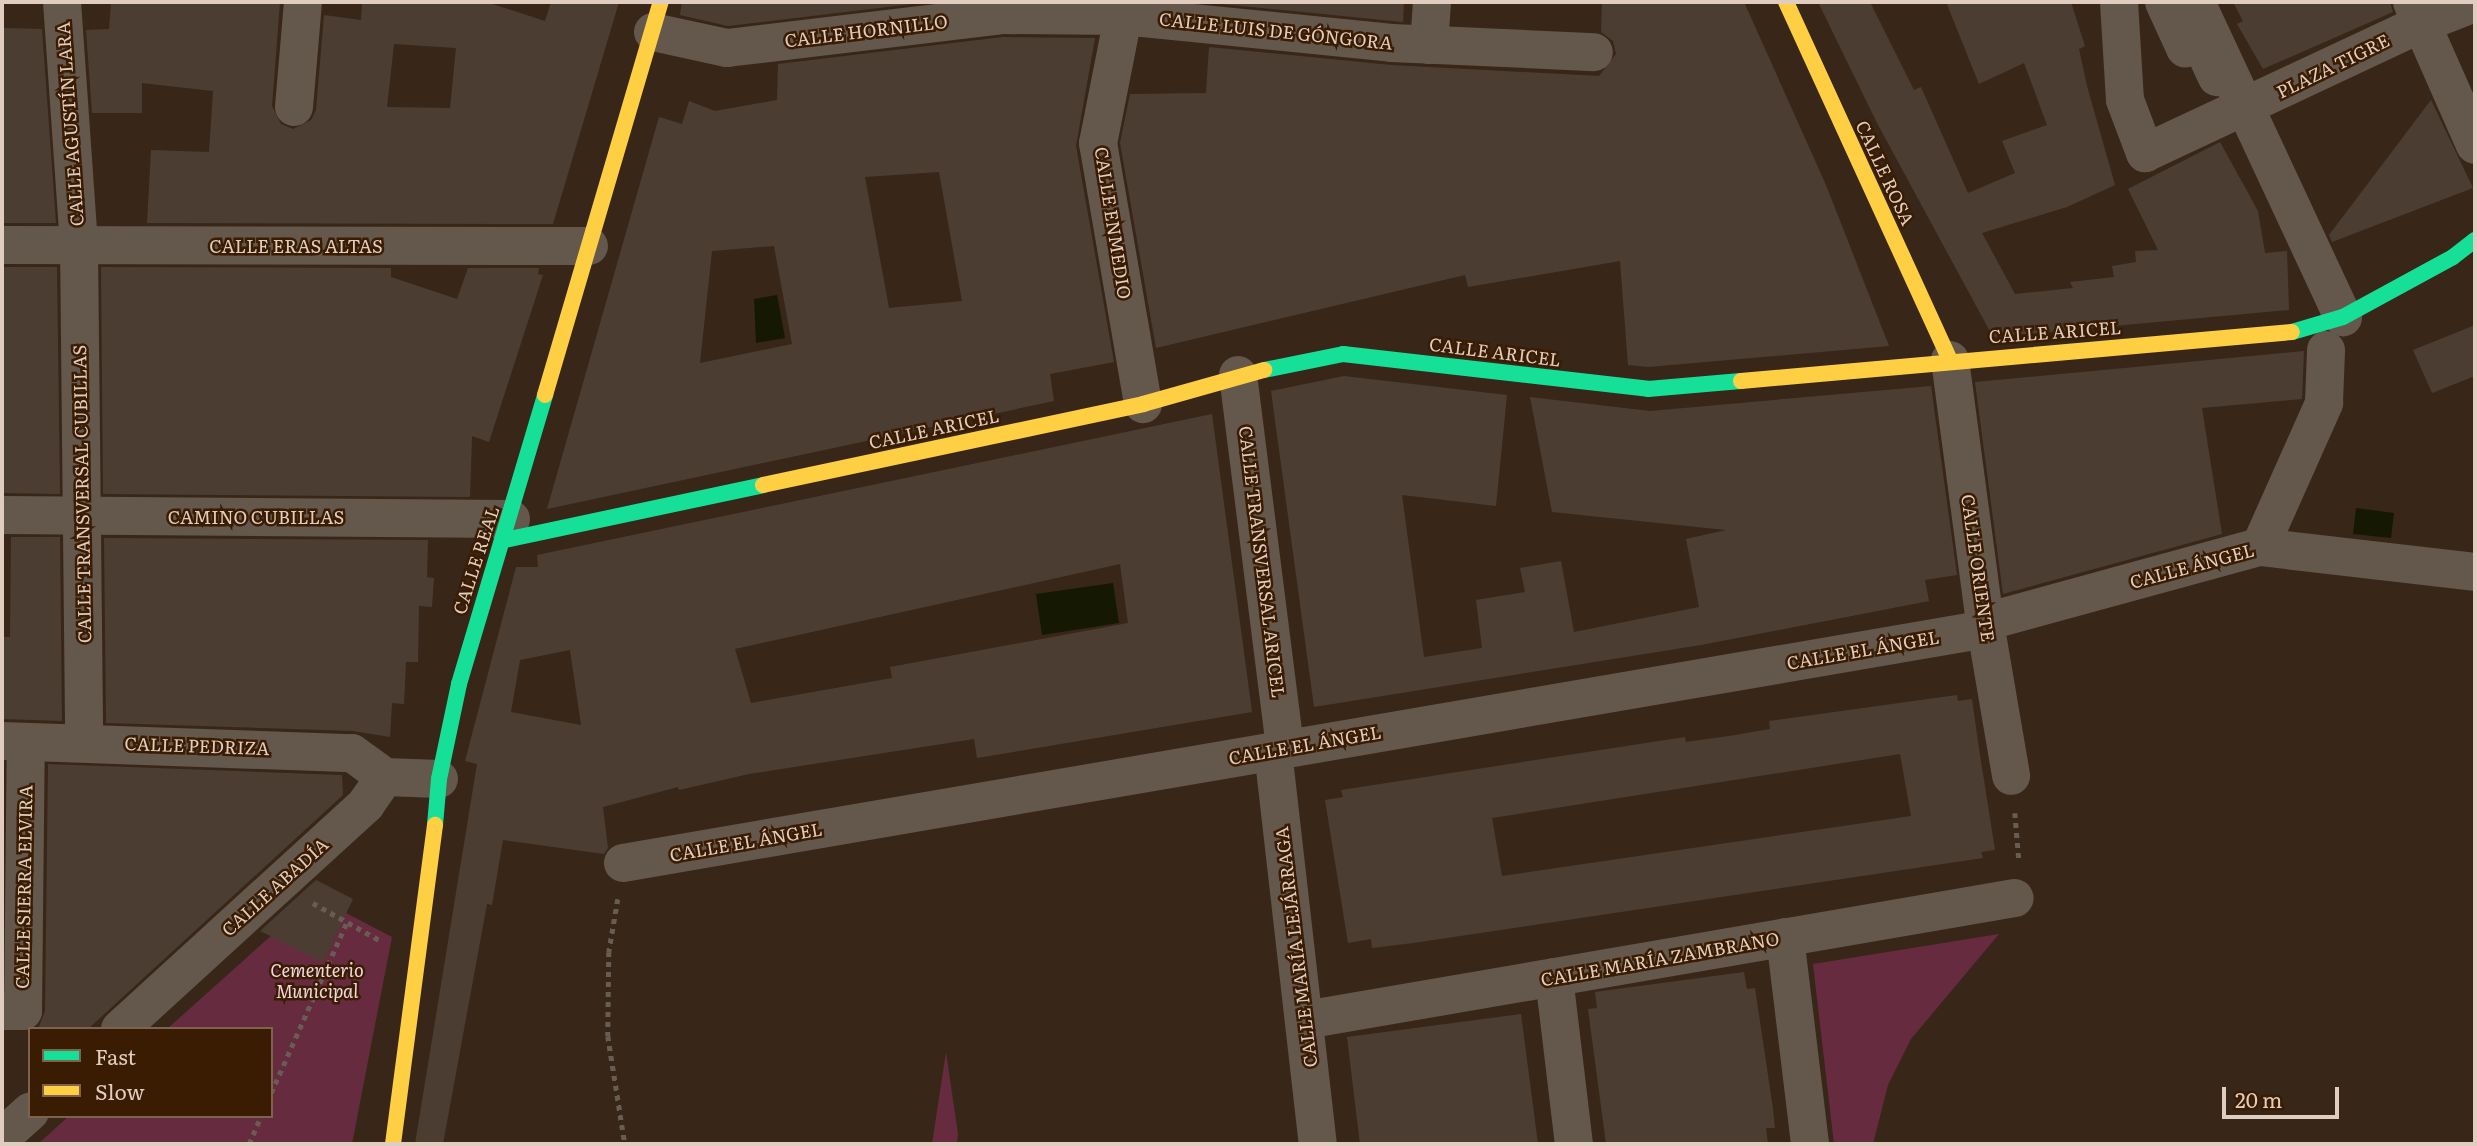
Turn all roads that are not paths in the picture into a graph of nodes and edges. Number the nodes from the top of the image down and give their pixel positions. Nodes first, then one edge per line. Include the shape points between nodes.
1 (62, 2) edge
2 (303, 2) edge
3 (1432, 2) edge
4 (1786, 2) edge
5 (2119, 2) edge
6 (2131, 2) edge
7 (2164, 2) edge
8 (2196, 2) edge
9 (2475, 3) edge
10 (1124, 9) edge
11 (2416, 13) edge
12 (657, 17) edge
13 (1429, 45) junction
14 (1594, 52) dead end
15 (294, 107) dead end
16 (2245, 108) junction
17 (2475, 145) edge
18 (2475, 240) edge
19 (2, 246) edge
20 (79, 246) junction
21 (589, 246) junction
22 (2335, 333) junction
23 (1950, 360) junction
24 (1238, 375) junction
25 (1143, 404) junction
26 (2, 515) edge
27 (83, 516) junction
28 (508, 530) junction
29 (2260, 547) junction
30 (2475, 572) edge
31 (1991, 624) junction
32 (14, 742) edge
33 (84, 742) junction
34 (1279, 750) junction
35 (2011, 776) road end
36 (385, 777) junction
37 (439, 779) junction
38 (623, 863) road end
39 (2015, 898) road end
40 (1785, 937) junction
41 (1553, 977) junction
42 (2, 1011) edge
43 (1305, 1020) junction
44 (122, 1027) edge
45 (28, 1114) edge
46 (2, 1137) edge
47 (393, 1144) edge
48 (1318, 1144) edge
49 (1574, 1144) edge
50 (1810, 1144) edge

1 - 20 street, CALLE AGUSTÍN LARA
2 - 15 street
3 - 13 street
4 - 23 street, CALLE ROSA
5 - 16 street, PLAZA TIGRE via 2125,100 2145,153
6 - 7 street via 2137,95 2148,125 2160,130 2228,100 2200,41 2185,48
8 - 16 street
9 - 11 street, PLAZA TIGRE
10 - 12 street, CALLE HORNILLO via 1002,15 727,48
10 - 13 street, CALLE LUIS DE GÓNGORA
10 - 25 street, CALLE ENMEDIO via 1098,144
11 - 16 street, PLAZA TIGRE
11 - 17 street
12 - 21 street, CALLE REAL
13 - 14 street, CALLE LUIS DE GÓNGORA
16 - 22 street
18 - 22 street, CALLE ARICEL
19 - 20 street, CALLE ERAS ALTAS
20 - 21 street, CALLE ERAS ALTAS
20 - 27 street, CALLE TRANSVERSAL CUBILLAS
21 - 28 street, CALLE REAL
22 - 23 street, CALLE ARICEL
22 - 29 street via 2325,403
23 - 24 street, CALLE ARICEL via 1648,389 1343,354
23 - 31 street, CALLE ORIENTE
24 - 25 street, CALLE ARICEL
24 - 34 street, CALLE TRANSVERSAL ARICEL
25 - 28 street, CALLE ARICEL
26 - 27 street, CAMINO CUBILLAS
27 - 28 street, CAMINO CUBILLAS
27 - 33 street, CALLE TRANSVERSAL CUBILLAS
28 - 37 street, CALLE REAL via 487,584 459,684
29 - 30 street, CALLE ÁNGEL
29 - 31 street, CALLE ÁNGEL
31 - 34 street, CALLE EL ÁNGEL
31 - 35 street, CALLE ORIENTE
32 - 33 street, CALLE PEDRIZA
32 - 42 street, CALLE SIERRA ELVIRA via 23,1011
33 - 36 street, CALLE PEDRIZA via 352,753
34 - 38 street, CALLE EL ÁNGEL
34 - 43 street, CALLE MARÍA LEJÁRRAGA
36 - 37 street
36 - 44 street, CALLE ABADÍA via 366,804
37 - 47 street, CALLE REAL via 432,867
39 - 40 street, CALLE MARÍA ZAMBRANO
40 - 41 street, CALLE MARÍA ZAMBRANO
40 - 50 street
41 - 43 street, CALLE MARÍA ZAMBRANO
41 - 49 street
43 - 48 street, CALLE MARÍA LEJÁRRAGA
45 - 46 street

